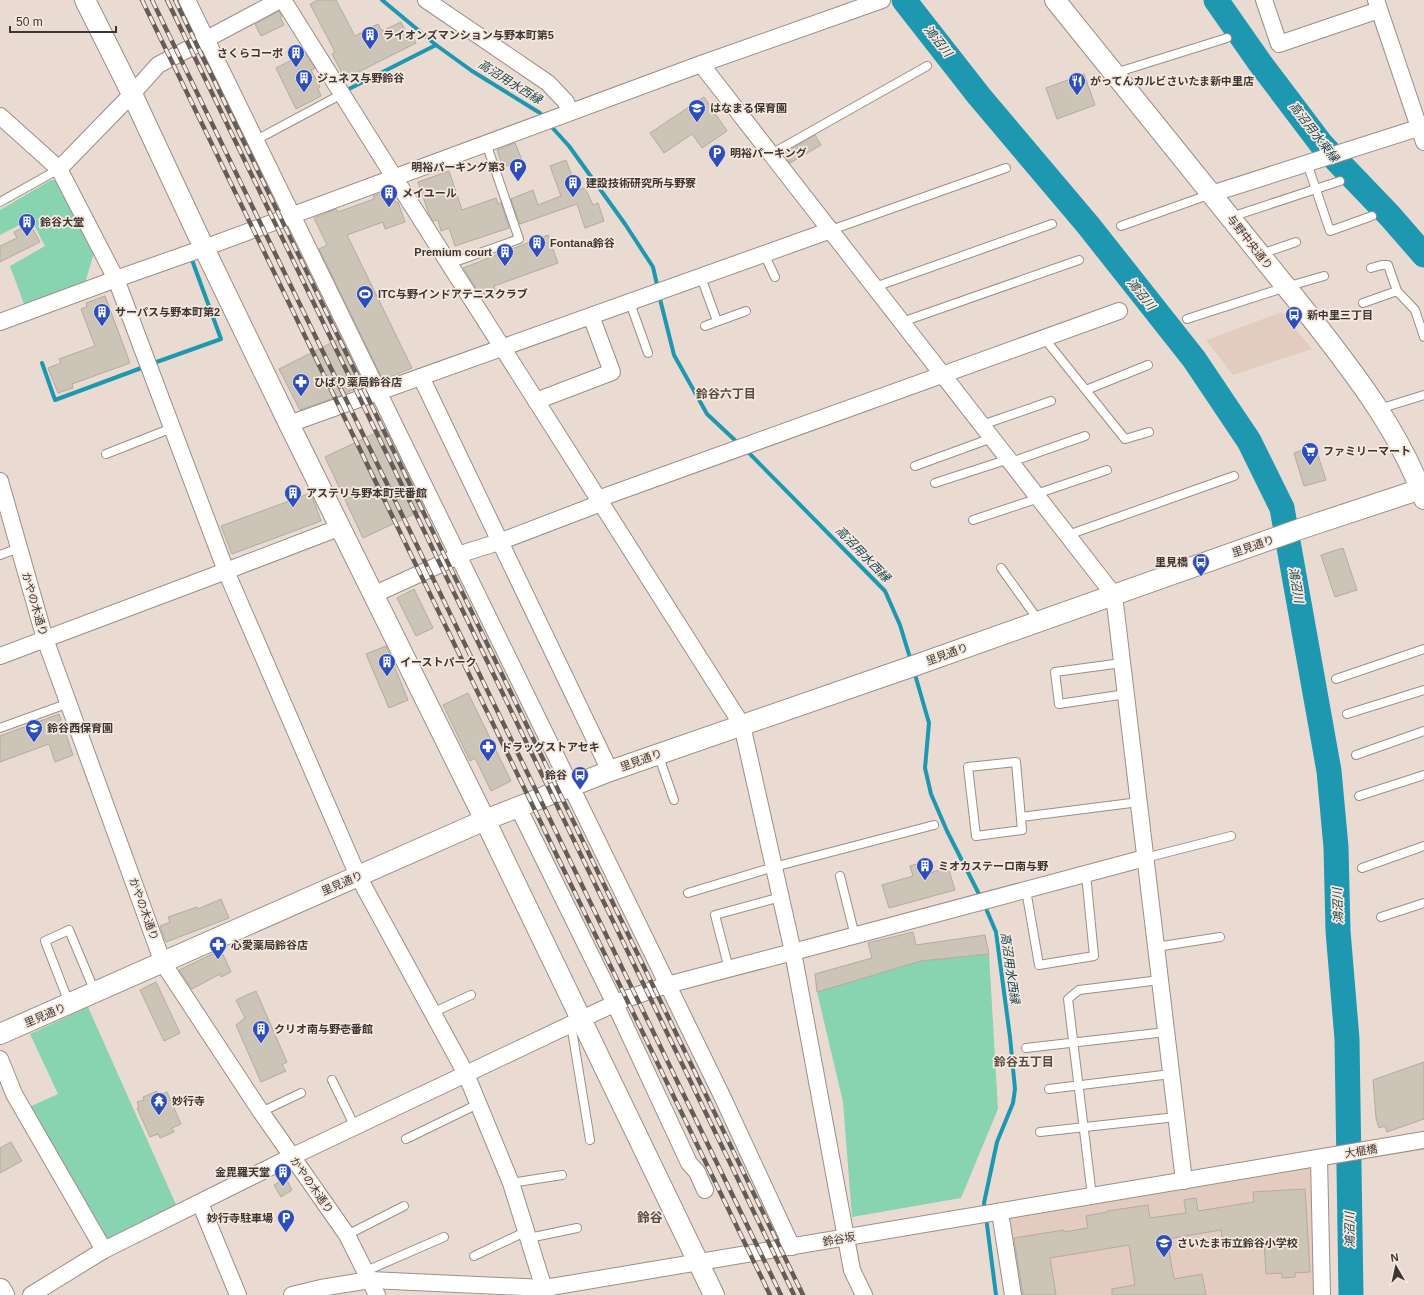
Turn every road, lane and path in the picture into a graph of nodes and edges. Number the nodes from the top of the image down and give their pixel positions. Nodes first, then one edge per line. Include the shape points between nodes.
1 (85, 0) edge
2 (187, 0) edge
3 (280, 0) edge
4 (283, 0) edge
5 (426, 0) edge
6 (882, 0) edge
7 (1054, 0) edge
8 (1264, 0) edge
9 (1377, 5) edge
10 (1227, 38) dead end
11 (207, 39) junction
12 (701, 64) junction
13 (927, 66) dead end
14 (1113, 74) junction
15 (132, 94) junction
16 (342, 94) junction
17 (570, 112) junction
18 (0, 116) edge
19 (1422, 132) edge
20 (256, 140) junction
21 (486, 143) junction
22 (771, 154) junction
23 (1307, 163) junction
24 (1006, 168) dead end
25 (59, 169) junction
26 (394, 177) junction
27 (1340, 181) dead end
28 (1316, 190) junction
29 (1211, 194) junction
30 (0, 202) edge
31 (292, 215) junction
32 (1372, 216) dead end
33 (1230, 217) junction
34 (1052, 224) dead end
35 (1121, 226) dead end
36 (831, 230) junction
37 (1296, 242) dead end
38 (204, 248) junction
39 (764, 254) junction
40 (1259, 254) junction
41 (1079, 260) dead end
42 (449, 264) junction
43 (1371, 268) dead end
44 (1324, 276) dead end
45 (701, 277) junction
46 (776, 277) dead end
47 (116, 279) junction
48 (875, 287) junction
49 (1286, 287) junction
50 (1397, 290) junction
51 (630, 303) junction
52 (1363, 303) dead end
53 (1119, 310) dead end
54 (746, 311) dead end
55 (591, 316) junction
56 (1186, 319) dead end
57 (717, 321) junction
58 (0, 322) edge
59 (902, 322) junction
60 (1422, 325) edge
61 (705, 326) dead end
62 (1424, 337) edge
63 (1044, 338) junction
64 (502, 348) junction
65 (648, 352) dead end
66 (1148, 365) dead end
67 (943, 374) junction
68 (421, 377) junction
69 (1086, 390) junction
70 (378, 393) junction
71 (1424, 395) edge
72 (536, 401) junction
73 (1051, 401) dead end
74 (1379, 409) junction
75 (289, 424) junction
76 (982, 425) junction
77 (172, 428) junction
78 (1149, 432) dead end
79 (1085, 436) dead end
80 (992, 438) junction
81 (106, 454) dead end
82 (1010, 461) junction
83 (915, 466) dead end
84 (1108, 470) dead end
85 (1234, 476) dead end
86 (0, 481) edge
87 (935, 483) dead end
88 (1423, 492) edge
89 (1037, 496) junction
90 (599, 501) junction
91 (4, 509) edge
92 (973, 520) dead end
93 (341, 527) junction
94 (1068, 535) junction
95 (499, 542) junction
96 (19, 548) junction
97 (0, 555) edge
98 (458, 556) junction
99 (1001, 568) dead end
100 (226, 571) junction
101 (373, 595) junction
102 (1114, 595) junction
103 (1040, 621) junction
104 (45, 639) junction
105 (1424, 649) edge
106 (0, 656) edge
107 (1122, 663) junction
108 (1336, 679) dead end
109 (1424, 690) edge
110 (1126, 694) junction
111 (69, 703) junction
112 (1347, 714) dead end
113 (742, 724) junction
114 (0, 728) edge
115 (1424, 731) edge
116 (658, 754) junction
117 (1356, 755) dead end
118 (610, 771) junction
119 (1424, 775) edge
120 (570, 787) junction
121 (1359, 796) dead end
122 (674, 800) dead end
123 (1139, 802) junction
124 (518, 807) junction
125 (1022, 817) junction
126 (485, 820) junction
127 (934, 825) dead end
128 (1231, 836) dead end
129 (1424, 846) edge
130 (1145, 858) junction
131 (774, 867) junction
132 (1362, 868) dead end
133 (1086, 874) junction
134 (358, 876) junction
135 (840, 876) dead end
136 (1026, 890) junction
137 (688, 893) dead end
138 (781, 897) junction
139 (1424, 903) edge
140 (1381, 917) dead end
141 (855, 936) junction
142 (1220, 937) dead end
143 (1156, 947) junction
144 (793, 952) junction
145 (163, 963) junction
146 (729, 969) junction
147 (1160, 980) junction
148 (666, 985) junction
149 (96, 993) junction
150 (470, 995) dead end
151 (69, 1004) junction
152 (615, 1004) junction
153 (432, 1013) junction
154 (576, 1022) junction
155 (1166, 1032) junction
156 (0, 1034) edge
157 (1073, 1042) junction
158 (1026, 1048) dead end
159 (0, 1059) edge
160 (466, 1074) junction
161 (1171, 1074) junction
162 (332, 1080) dead end
163 (1078, 1086) junction
164 (1049, 1089) dead end
165 (301, 1093) dead end
166 (478, 1104) junction
167 (261, 1112) junction
168 (1176, 1117) junction
169 (1083, 1126) junction
170 (355, 1127) junction
171 (1040, 1132) dead end
172 (406, 1139) dead end
173 (590, 1140) dead end
174 (1424, 1140) edge
175 (293, 1156) junction
176 (1319, 1158) junction
177 (562, 1175) dead end
178 (1184, 1181) junction
179 (511, 1183) junction
180 (705, 1190) dead end
181 (1092, 1196) junction
182 (200, 1203) junction
183 (404, 1206) dead end
184 (990, 1213) junction
185 (576, 1228) dead end
186 (528, 1234) junction
187 (347, 1235) junction
188 (444, 1237) dead end
189 (846, 1237) junction
190 (792, 1247) junction
191 (104, 1250) junction
192 (474, 1256) dead end
193 (698, 1263) junction
194 (368, 1276) junction
195 (0, 1290) edge
196 (546, 1292) edge
197 (3, 1295) edge
198 (31, 1295) edge
199 (238, 1295) edge
200 (292, 1295) edge
201 (377, 1295) edge
202 (714, 1295) edge
203 (864, 1295) edge
204 (1013, 1295) edge
205 (1322, 1295) edge

1 - 15 street
2 - 11 street
3 - 11 street
4 - 16 street
5 - 17 street via 548,83 566,102
6 - 12 street
7 - 14 street, 与野中央通り
8 - 9 street via 1279,44
9 - 19 street
10 - 14 lane
11 - 15 street via 158,65
11 - 20 street
12 - 17 street
12 - 22 street
13 - 22 lane
14 - 29 street, 与野中央通り
15 - 25 street
15 - 38 street
16 - 20 lane
16 - 26 street
17 - 21 street
18 - 25 street
19 - 23 street
20 - 31 street
21 - 26 street
21 - 42 lane via 519,239
22 - 36 street
23 - 28 lane
23 - 29 street
24 - 36 lane
25 - 30 lane
25 - 47 street
26 - 31 street
26 - 42 street
27 - 28 lane
28 - 32 lane via 1330,231
28 - 33 lane
29 - 33 street, 与野中央通り
29 - 35 lane
31 - 38 street
31 - 70 street
33 - 40 street, 与野中央通り
34 - 48 lane
36 - 39 street
36 - 48 street
37 - 40 lane
38 - 47 street
38 - 75 street
39 - 45 street
39 - 46 lane
40 - 49 street, 与野中央通り
41 - 59 lane
42 - 64 street
43 - 50 lane via 1388,265
44 - 49 lane
45 - 51 street
45 - 57 lane
47 - 58 street
47 - 77 street
48 - 59 street
49 - 56 lane
49 - 74 street, 与野中央通り
50 - 52 lane
50 - 60 lane via 1415,310
51 - 55 street
51 - 65 lane
53 - 63 street
54 - 57 lane
55 - 64 street
55 - 72 street via 612,372
57 - 61 lane
59 - 67 street
60 - 62 lane
63 - 67 street
63 - 69 lane
64 - 68 street
64 - 72 street
66 - 69 lane
67 - 76 street
67 - 90 street
68 - 70 street
68 - 95 street
69 - 78 lane via 1125,439
70 - 75 street
70 - 98 street
71 - 74 lane
72 - 90 street
73 - 76 lane
74 - 88 street, 与野中央通り
75 - 93 street
76 - 80 street
77 - 81 lane
77 - 100 street
79 - 82 lane
80 - 82 street
80 - 83 lane
82 - 87 lane
82 - 89 street
84 - 89 lane
85 - 94 lane
86 - 91 street, かやの木通り
88 - 102 street, 里見通り via 1300,529
89 - 92 lane
89 - 94 street
90 - 95 street
90 - 113 street
91 - 96 street, かやの木通り
93 - 100 street
93 - 101 street
94 - 102 street
95 - 98 street
95 - 118 street
96 - 97 lane
96 - 104 street, かやの木通り
98 - 101 street
98 - 120 street
99 - 103 lane
100 - 104 street
100 - 134 street
101 - 126 street
102 - 103 street, 里見通り
102 - 107 street
103 - 113 street, 里見通り
104 - 106 street
104 - 111 street, かやの木通り
105 - 108 lane
107 - 110 street
107 - 110 lane via 1054,672 1059,704
109 - 112 lane
110 - 123 street
111 - 114 lane
111 - 145 street, かやの木通り
113 - 116 street, 里見通り
113 - 131 street
115 - 117 lane
116 - 118 street, 里見通り
116 - 122 lane
118 - 120 street, 里見通り
119 - 121 lane
120 - 124 street, 里見通り
120 - 148 street
123 - 125 lane
123 - 130 street
124 - 126 street, 里見通り
124 - 152 street
125 - 125 lane via 1022,830 976,836 968,767 1016,762
126 - 134 street, 里見通り
126 - 154 street
127 - 131 lane
128 - 130 lane
129 - 132 lane
130 - 133 street
130 - 143 street
131 - 137 lane
131 - 138 street
133 - 136 street
133 - 136 lane via 1094,956 1039,965
134 - 145 street, 里見通り
134 - 153 street
135 - 141 lane
136 - 141 street
138 - 144 street
138 - 146 lane via 715,915
139 - 140 lane
141 - 144 street
142 - 143 lane
143 - 147 street
144 - 146 street
144 - 189 street
145 - 149 street, 里見通り
145 - 167 street, かやの木通り
146 - 148 street
147 - 155 street
147 - 157 lane via 1079,990 1068,999
148 - 152 street
148 - 190 street via 722,1096
149 - 151 street, 里見通り
149 - 151 lane via 69,930 44,940
150 - 153 lane
151 - 156 street, 里見通り
152 - 154 street
152 - 180 street via 689,1163 697,1172
153 - 160 street
154 - 160 street
154 - 173 lane
154 - 193 street
155 - 157 lane
155 - 161 street
157 - 158 lane
157 - 163 lane
159 - 191 street via 14,1094
160 - 166 street
160 - 170 street
161 - 163 lane
161 - 168 street
162 - 170 lane
163 - 164 lane
163 - 169 lane
165 - 167 lane
166 - 172 lane
166 - 179 street
167 - 175 street, かやの木通り
168 - 169 lane
168 - 178 street
169 - 171 lane
169 - 181 lane
170 - 175 street
174 - 176 street, 大榧橋
175 - 182 street
175 - 187 street, かやの木通り
176 - 178 street, 大榧橋
176 - 205 street
177 - 179 lane
178 - 181 street, 鈴谷坂
179 - 186 street
181 - 184 street, 鈴谷坂
182 - 191 street
182 - 199 street
183 - 187 lane
184 - 189 street, 鈴谷坂
184 - 204 street
185 - 186 lane
186 - 192 lane
186 - 196 street
187 - 194 street, かやの木通り
188 - 194 lane
189 - 190 street, 鈴谷坂
189 - 203 street via 852,1270
190 - 193 street, 鈴谷坂
191 - 198 street
193 - 196 street, 鈴谷坂
193 - 202 street
194 - 196 street, 鈴谷坂
194 - 200 street, 鈴谷坂
194 - 201 street, かやの木通り
195 - 197 main road

